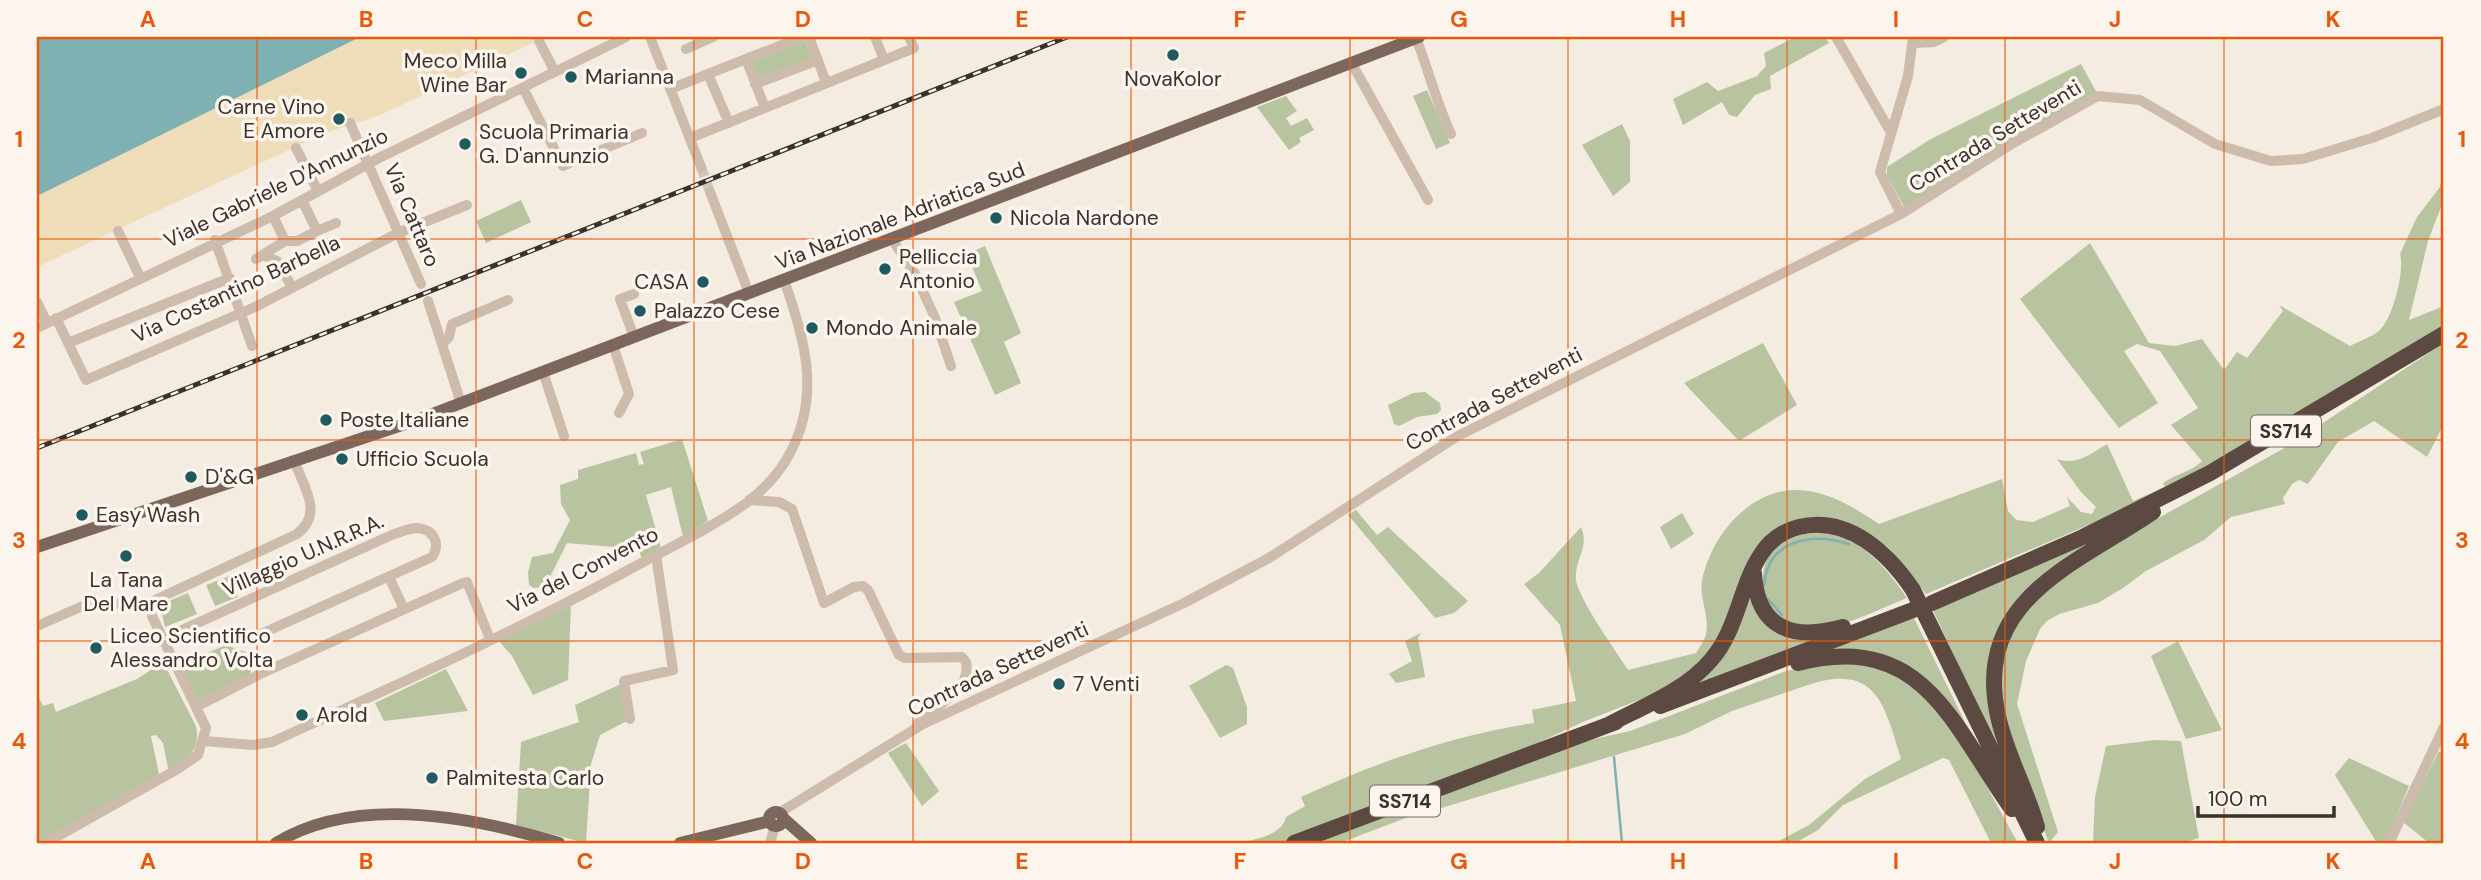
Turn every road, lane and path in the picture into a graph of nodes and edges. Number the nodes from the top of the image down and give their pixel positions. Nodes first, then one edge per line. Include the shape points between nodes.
1 (626, 37) edge
2 (650, 37) edge
3 (713, 37) edge
4 (802, 37) edge
5 (809, 37) edge
6 (875, 37) edge
7 (909, 37) edge
8 (1418, 37) edge
9 (1836, 37) edge
10 (1944, 37) edge
11 (1913, 40) edge
12 (539, 41) dead end
13 (775, 42) edge
14 (686, 49) dead end
15 (746, 59) junction
16 (818, 60) junction
17 (884, 60) junction
18 (1351, 62) junction
19 (555, 72) junction
20 (708, 74) junction
21 (826, 82) junction
22 (755, 84) junction
23 (523, 88) junction
24 (670, 89) junction
25 (765, 108) junction
26 (2444, 108) edge
27 (350, 123) dead end
28 (729, 123) junction
29 (1890, 131) junction
30 (642, 133) dead end
31 (1451, 134) dead end
32 (690, 138) junction
33 (296, 148) dead end
34 (369, 163) junction
35 (701, 167) tunnel mouth
36 (318, 191) junction
37 (710, 192) tunnel mouth
38 (302, 200) junction
39 (1428, 200) dead end
40 (467, 205) dead end
41 (1902, 214) junction
42 (273, 216) junction
43 (336, 223) dead end
44 (118, 231) dead end
45 (317, 231) junction
46 (401, 232) junction
47 (892, 239) junction
48 (215, 240) junction
49 (285, 241) junction
50 (140, 277) junction
51 (230, 278) junction
52 (784, 280) junction
53 (421, 284) dead end
54 (292, 287) junction
55 (749, 293) junction
56 (634, 294) dead end
57 (508, 300) dead end
58 (428, 301) dead end
59 (37, 302) edge
60 (240, 311) junction
61 (47, 323) edge
62 (2444, 334) edge
63 (634, 337) junction
64 (68, 343) junction
65 (443, 343) junction
66 (613, 345) junction
67 (252, 346) dead end
68 (951, 366) dead end
69 (543, 372) junction
70 (461, 403) junction
71 (619, 413) dead end
72 (564, 436) dead end
73 (294, 460) junction
74 (2210, 473) junction
75 (749, 500) junction
76 (37, 547) edge
77 (656, 555) junction
78 (1754, 570) junction
79 (389, 576) junction
80 (151, 603) junction
81 (1932, 603) dead end
82 (403, 607) junction
83 (37, 626) edge
84 (263, 633) dead end
85 (162, 639) junction
86 (490, 639) junction
87 (1711, 687) junction
88 (196, 707) junction
89 (630, 719) dead end
90 (1608, 725) junction
91 (2444, 727) edge
92 (910, 731) junction
93 (204, 741) junction
94 (778, 821) junction
95 (46, 843) edge
96 (276, 843) edge
97 (559, 843) edge
98 (680, 843) edge
99 (770, 843) edge
100 (811, 843) edge
101 (1294, 843) edge
102 (2038, 843) edge
103 (2389, 843) edge

1 - 19 street, Viale Gabriele D'Annunzio
2 - 24 street
3 - 14 street
4 - 13 street
5 - 16 street
6 - 17 street
7 - 17 street via 914,48
8 - 18 main road, Via Nazionale Adriatica Sud
8 - 31 street via 1434,84 1433,96
9 - 29 street
10 - 11 street via 1934,42
11 - 29 street via 1908,76
12 - 19 street
13 - 15 street
15 - 20 street
15 - 22 street
16 - 21 street
16 - 22 street
17 - 21 street
18 - 39 street
18 - 47 main road, Via Nazionale Adriatica Sud
19 - 23 street, Viale Gabriele D'Annunzio
20 - 24 street
20 - 28 street
21 - 25 street
22 - 25 street
23 - 30 street via 563,166
23 - 34 street, Viale Gabriele D'Annunzio
24 - 32 street
25 - 28 street
26 - 41 street, Contrada Setteventi via 2372,138 2303,159 2271,161 2215,144 2140,100 2100,96 2010,145
27 - 34 street, Via Cattaro
28 - 32 street
29 - 41 street via 1880,172
32 - 35 street
33 - 36 street
34 - 36 street, Viale Gabriele D'Annunzio
34 - 46 street, Via Cattaro
36 - 38 street, Viale Gabriele D'Annunzio
37 - 55 street
38 - 42 street, Viale Gabriele D'Annunzio
38 - 45 street
40 - 46 street, Via Costantino Barbella
41 - 92 street, Contrada Setteventi via 1456,437 1269,558 1184,603
42 - 48 street, Viale Gabriele D'Annunzio
42 - 49 street
43 - 45 street
44 - 50 street
45 - 49 street via 297,241
46 - 53 street, Via Cattaro
46 - 54 street, Via Costantino Barbella
47 - 52 main road, Via Nazionale Adriatica Sud
47 - 68 street via 915,274
48 - 50 street, Viale Gabriele D'Annunzio
48 - 51 street
49 - 54 street via 260,257 277,261
50 - 61 street, Viale Gabriele D'Annunzio
51 - 60 street
51 - 64 street
52 - 55 main road, Via Nazionale Adriatica Sud
52 - 75 street, Via del Convento via 809,368 808,401 789,456
54 - 60 street, Via Costantino Barbella
55 - 63 main road, Via Nazionale Adriatica Sud
56 - 63 street via 620,299
57 - 65 street via 452,324
58 - 65 street, Via Cattaro
59 - 61 street, Via Costantino Barbella
60 - 64 street, Via Costantino Barbella via 86,380
60 - 67 street
61 - 64 street, Via Costantino Barbella
62 - 74 highway, SS714
63 - 66 main road, Via Nazionale Adriatica Sud
65 - 70 street, Via Cattaro
66 - 69 main road, Via Nazionale Adriatica Sud
66 - 71 street via 629,394
69 - 70 main road, Via Nazionale Adriatica Sud
69 - 72 street
70 - 73 main road, Via Nazionale Adriatica Sud
73 - 76 main road, Via Nazionale Adriatica Sud
73 - 80 street via 313,511 309,525
74 - 81 highway, SS714 via 2083,537
74 - 102 highway via 2056,571 2024,601 2004,636 1995,681 1997,715 2029,800
75 - 77 street, Via del Convento
75 - 92 street via 779,502 792,509 824,603 863,586 900,655 962,657 966,662 964,681 956,691
77 - 86 street, Via del Convento
77 - 89 street via 673,670 624,681
78 - 87 highway, SS714 via 1763,612 1797,632 1828,631 1901,606 1913,609
78 - 90 highway via 1728,635 1706,667
78 - 102 highway via 1777,536 1808,526 1842,529 1882,553 1920,601
79 - 82 street
79 - 84 street, Villaggio U.N.R.R.A.
79 - 85 street, Villaggio U.N.R.R.A. via 432,557 437,547 432,534 415,528 394,534
80 - 83 street via 85,605
80 - 85 street
82 - 86 street via 467,582
82 - 88 street
85 - 88 street
86 - 93 street, Via del Convento via 272,742
87 - 90 highway, SS714
87 - 102 highway via 1830,656 1861,658 1906,674 1949,710 1997,789
88 - 93 street via 206,728
90 - 101 highway, SS714
91 - 103 street
92 - 94 street, Contrada Setteventi
93 - 95 street via 198,755 176,771
94 - 98 main road
94 - 99 street
94 - 100 main road
96 - 97 main road via 341,817 370,814 506,826

